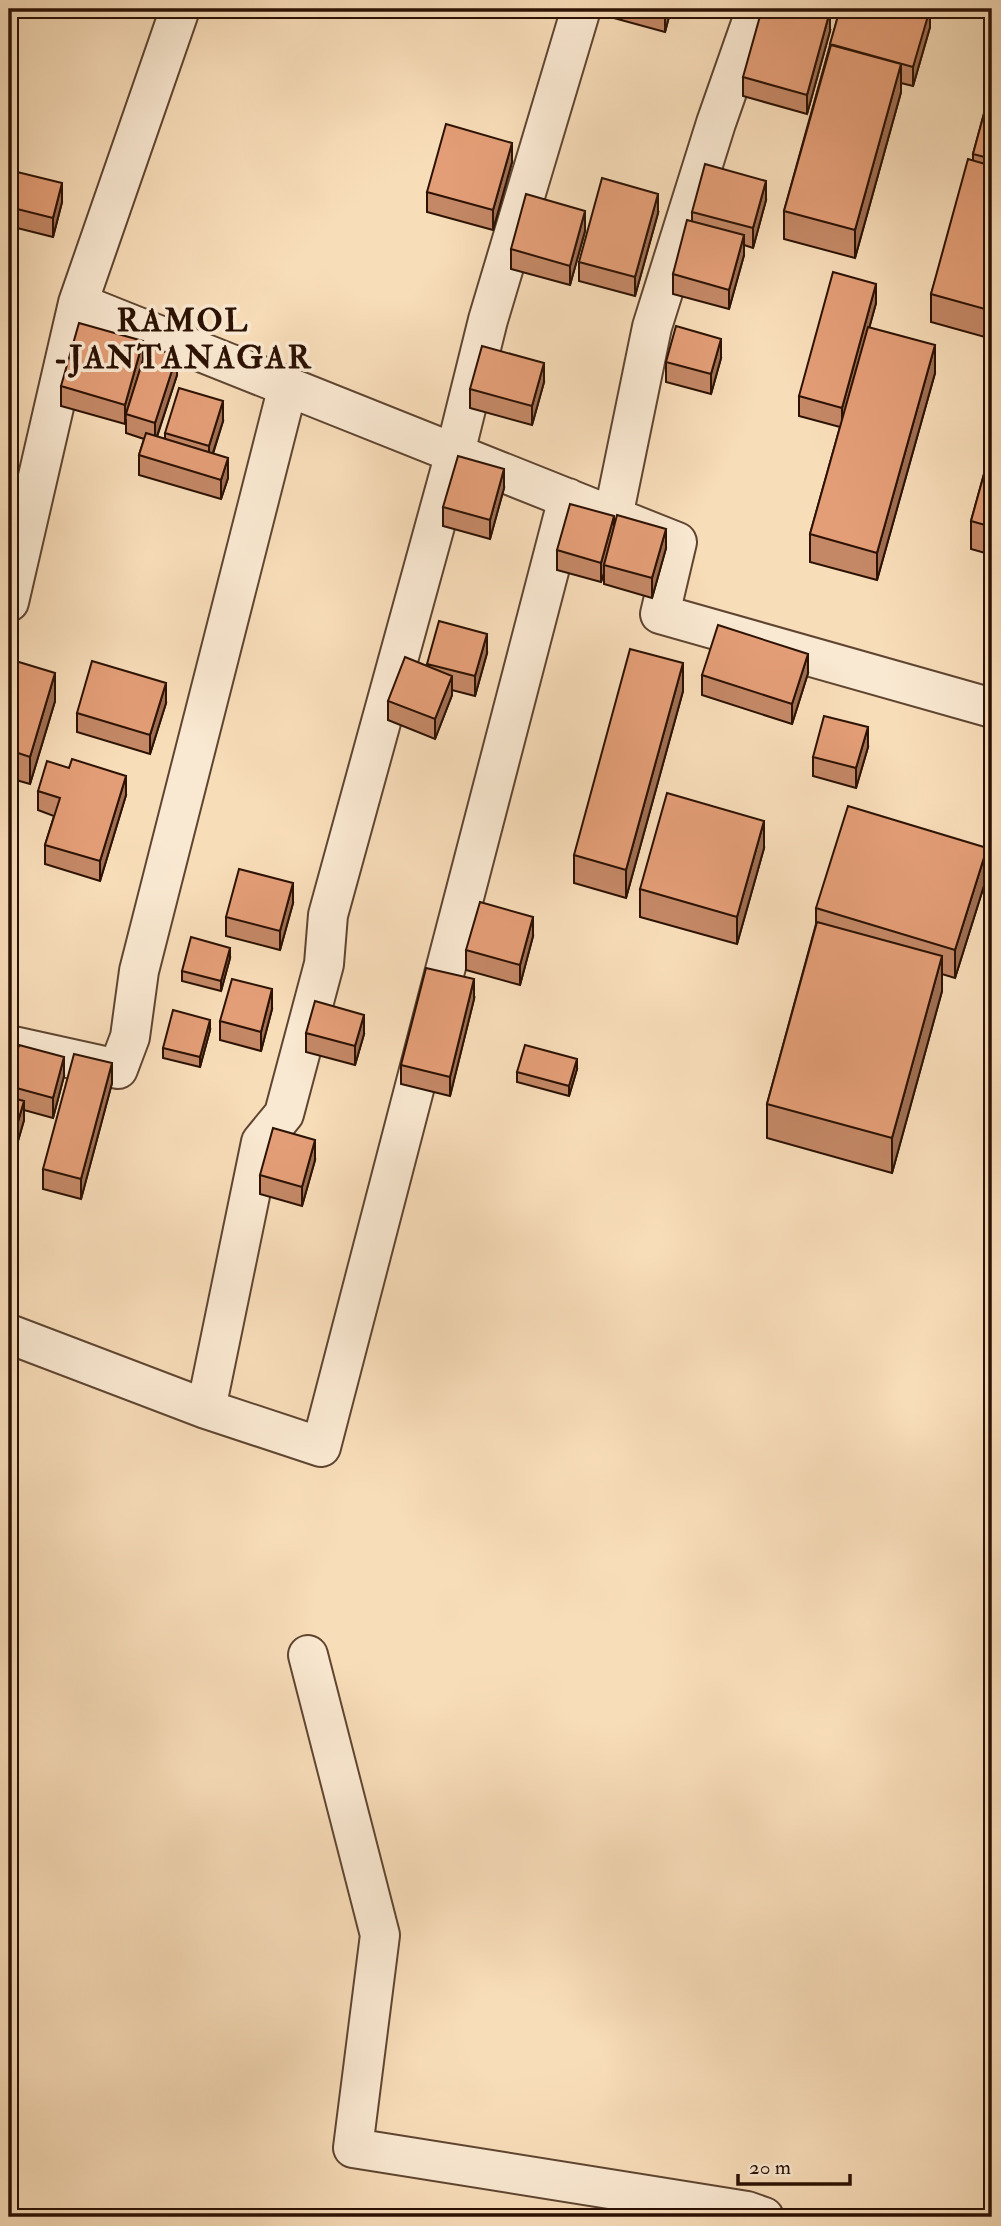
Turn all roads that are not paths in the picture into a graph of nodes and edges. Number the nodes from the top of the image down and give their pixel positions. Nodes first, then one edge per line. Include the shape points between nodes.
1 (180, 9) edge
2 (581, 9) edge
3 (756, 9) edge
4 (78, 303) junction
5 (288, 386) junction
6 (455, 453) junction
7 (568, 498) junction
8 (613, 517) junction
9 (9, 602) edge
10 (992, 708) edge
11 (9, 1045) edge
12 (9, 1334) edge
13 (206, 1409) junction
14 (308, 1655) dead end
15 (764, 2217) edge

1 - 4 street
2 - 6 street via 488,320
3 - 8 street via 652,327
4 - 5 street
4 - 9 street
5 - 6 street
5 - 11 street via 139,971 130,1037 118,1069
6 - 7 street
6 - 13 street via 328,915 324,964 284,1114 261,1142
7 - 8 street
7 - 13 street via 321,1447
8 - 10 street via 677,542 660,614
12 - 13 street
14 - 15 street via 380,1935 353,2148

